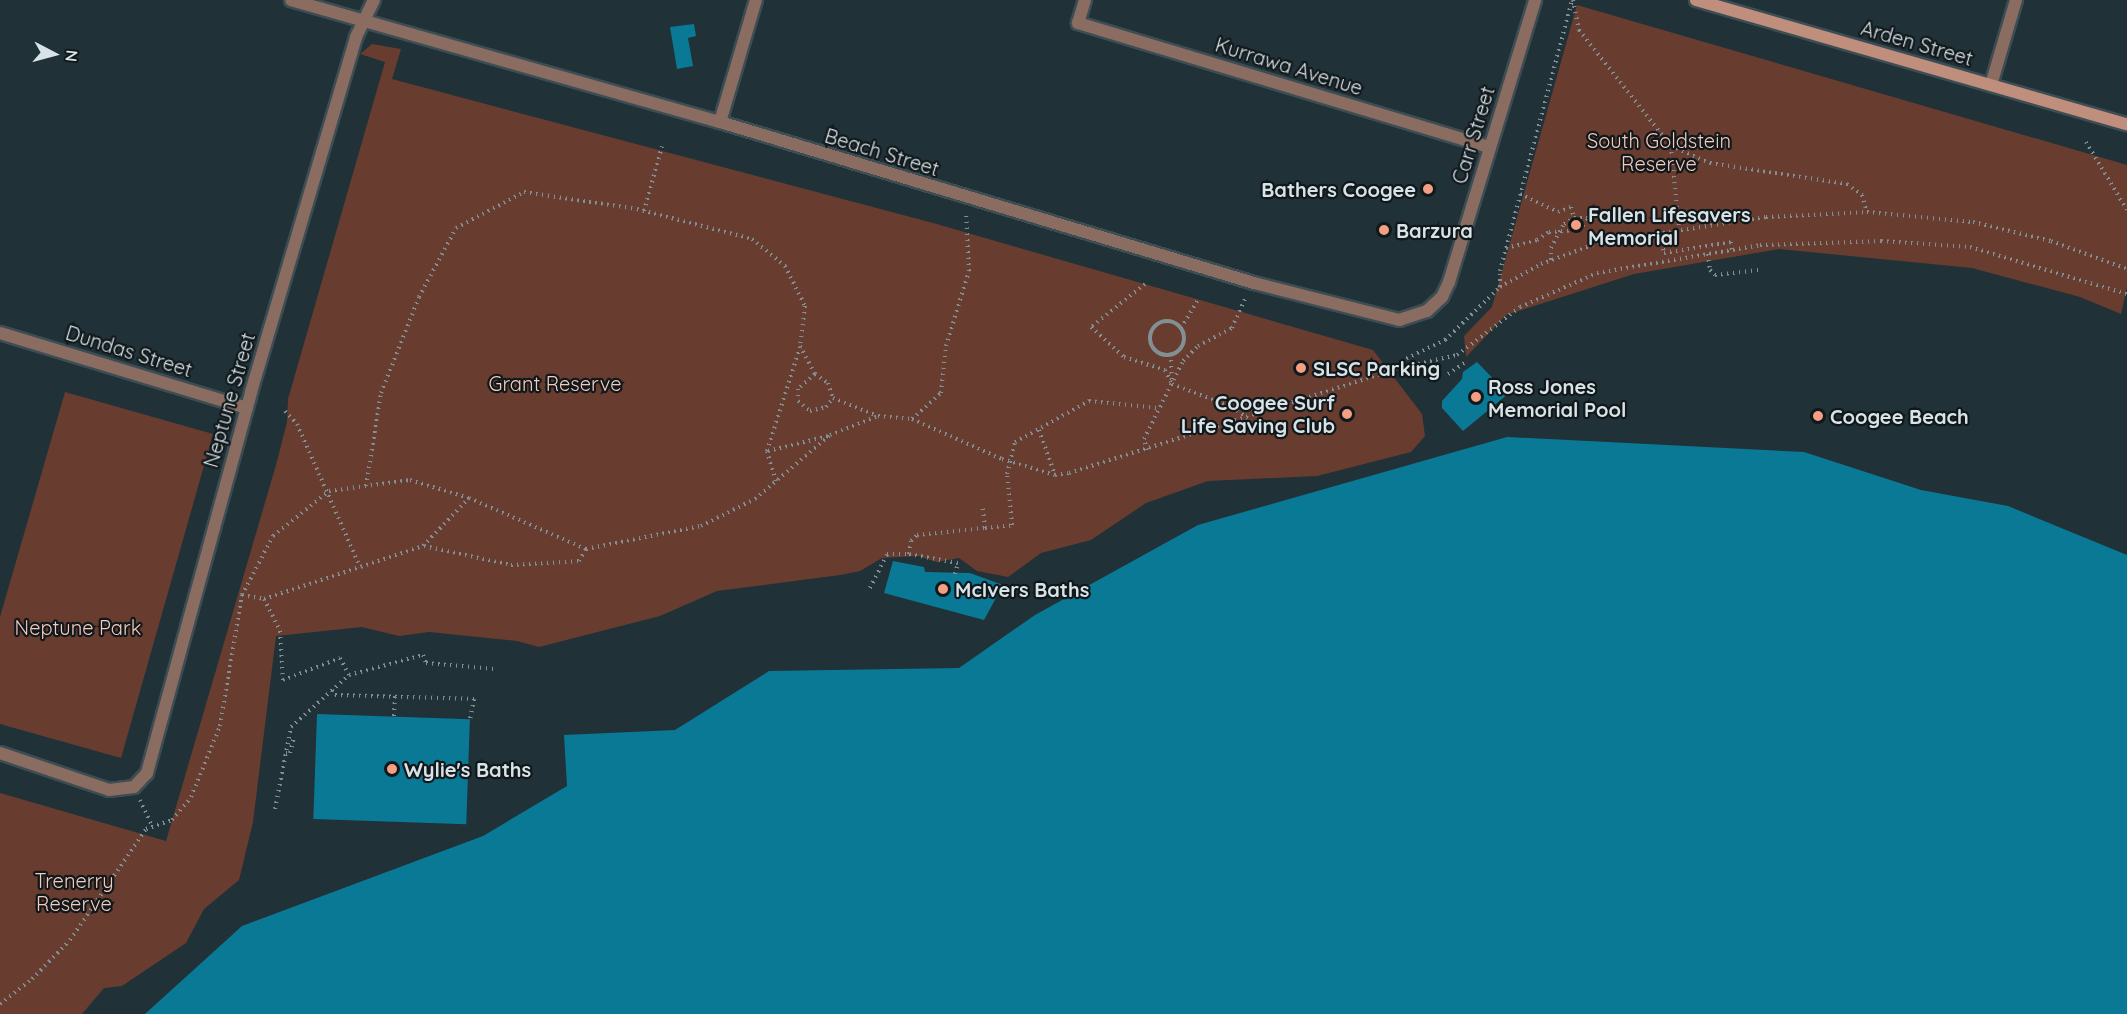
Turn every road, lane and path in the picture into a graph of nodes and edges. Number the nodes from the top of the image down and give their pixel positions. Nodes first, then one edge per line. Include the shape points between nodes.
1 (291, 0) edge
2 (374, 0) edge
3 (756, 0) edge
4 (1085, 0) edge
5 (1535, 0) edge
6 (1696, 0) edge
7 (2016, 0) edge
8 (363, 21) junction
9 (1991, 85) junction
10 (720, 122) junction
11 (2127, 124) edge
12 (2086, 142) dead end
13 (662, 146) dead end
14 (1671, 146) junction
15 (1490, 147) junction
16 (1520, 194) junction
17 (965, 198) junction
18 (2127, 210) edge
19 (644, 211) junction
20 (1868, 212) junction
21 (1604, 214) dead end
22 (1574, 218) junction
23 (1589, 218) junction
24 (1679, 228) junction
25 (1562, 230) junction
26 (1660, 231) junction
27 (1506, 248) junction
28 (1732, 250) junction
29 (1708, 254) junction
30 (1551, 260) junction
31 (2127, 269) edge
32 (1759, 270) dead end
33 (1449, 282) joint
34 (1254, 283) junction
35 (1145, 284) dead end
36 (1500, 287) junction
37 (2127, 294) edge
38 (1198, 300) dead end
39 (1181, 328) junction
40 (0, 333) edge
41 (800, 346) junction
42 (1171, 354) junction
43 (1467, 361) dead end
44 (1394, 370) junction
45 (815, 374) junction
46 (1448, 374) dead end
47 (1172, 384) junction
48 (788, 386) junction
49 (798, 389) junction
50 (833, 398) junction
51 (247, 408) junction
52 (1159, 408) junction
53 (285, 411) dead end
54 (878, 416) junction
55 (1248, 418) junction
56 (912, 419) junction
57 (1039, 430) junction
58 (830, 435) junction
59 (1147, 450) junction
60 (767, 451) junction
61 (1010, 461) junction
62 (1055, 475) junction
63 (776, 481) junction
64 (366, 486) junction
65 (329, 491) junction
66 (469, 498) junction
67 (982, 504) dead end
68 (985, 528) junction
69 (423, 546) junction
70 (586, 549) junction
71 (909, 554) junction
72 (360, 567) junction
73 (956, 574) dead end
74 (870, 588) dead end
75 (242, 596) junction
76 (264, 599) junction
77 (495, 669) dead end
78 (349, 675) junction
79 (332, 690) junction
80 (395, 696) junction
81 (394, 717) dead end
82 (470, 720) dead end
83 (294, 737) dead end
84 (0, 753) edge
85 (286, 753) junction
86 (134, 787) junction
87 (275, 809) dead end
88 (152, 826) junction
89 (0, 1004) edge

1 - 8 street, Beach Street
2 - 8 street, Neptune Street
3 - 10 street
4 - 15 street, Kurrawa Avenue via 1078,23
5 - 15 street, Carr Street
6 - 9 main road, Arden Street
7 - 9 street
8 - 10 street, Beach Street
8 - 51 street, Neptune Street
9 - 11 main road, Arden Street
10 - 17 street, Beach Street
12 - 18 path
13 - 19 path
14 - 16 path via 1579,30 1573,0
14 - 20 path via 1710,163 1847,184 1862,195
14 - 24 path
15 - 33 street, Carr Street
16 - 22 path via 1558,212 1571,207
16 - 27 path
17 - 34 street, Beach Street
17 - 56 path via 969,271 946,346 941,393
19 - 41 path via 752,239 784,266 805,306
19 - 64 path via 524,192 456,228 419,297 381,393
20 - 24 path via 1766,217
20 - 31 path via 1973,222 2051,241
21 - 23 path
22 - 23 path
22 - 25 path
23 - 25 path via 1579,230
24 - 26 path
25 - 27 path
25 - 30 path via 1551,248
26 - 28 path via 1664,253 1731,242
26 - 30 path via 1599,243
27 - 36 path
28 - 29 path
28 - 37 path via 1760,245 1881,241 1970,247
29 - 32 path via 1710,270 1715,275
29 - 44 path via 1597,273 1520,307 1457,355
30 - 36 path
33 - 34 street, Beach Street via 1442,297 1427,311 1399,320
34 - 47 path via 1232,328 1198,346 1183,361
35 - 47 path via 1091,327 1124,357 1165,370
36 - 44 path via 1445,340 1401,361
38 - 39 path
39 - 42 path via 1183,344
39 - 42 path via 1166,321 1152,330 1152,346 1160,354
40 - 51 street, Dundas Street
41 - 45 path
41 - 48 path
42 - 47 path
43 - 46 path
44 - 55 path
45 - 49 path
45 - 50 path via 828,382
47 - 52 path
47 - 55 path via 1232,407
48 - 49 path
48 - 60 path
49 - 50 path via 798,401 810,411 826,407
50 - 54 path
51 - 86 street, Neptune Street via 147,773
52 - 57 path via 1089,401 1064,411
52 - 59 path via 1144,439
53 - 65 path via 297,424
54 - 56 path
54 - 58 path
55 - 59 path
56 - 61 path
57 - 61 path via 1016,442
57 - 62 path
58 - 60 path
58 - 63 path
59 - 62 path
60 - 63 path
61 - 62 path
61 - 68 path via 1007,480 1012,525
63 - 70 path via 754,499 701,526
64 - 65 path
64 - 66 path via 410,480
65 - 72 path
65 - 75 path via 273,536
66 - 69 path
66 - 70 path
67 - 68 path
68 - 71 path via 917,535 911,541
69 - 70 path via 511,565 579,561
69 - 72 path
71 - 73 path via 958,563
71 - 74 path via 887,554
72 - 76 path
75 - 76 path
75 - 88 path via 220,726 191,796 172,820
76 - 78 path via 280,631 283,680 340,658
77 - 78 path via 426,663 423,655
78 - 79 path
79 - 80 path via 335,695
79 - 85 path via 291,727
80 - 81 path
80 - 82 path via 474,699
83 - 85 path via 290,753
84 - 86 street via 110,790
85 - 87 path
86 - 88 path
88 - 89 path via 146,829 70,940 32,979

